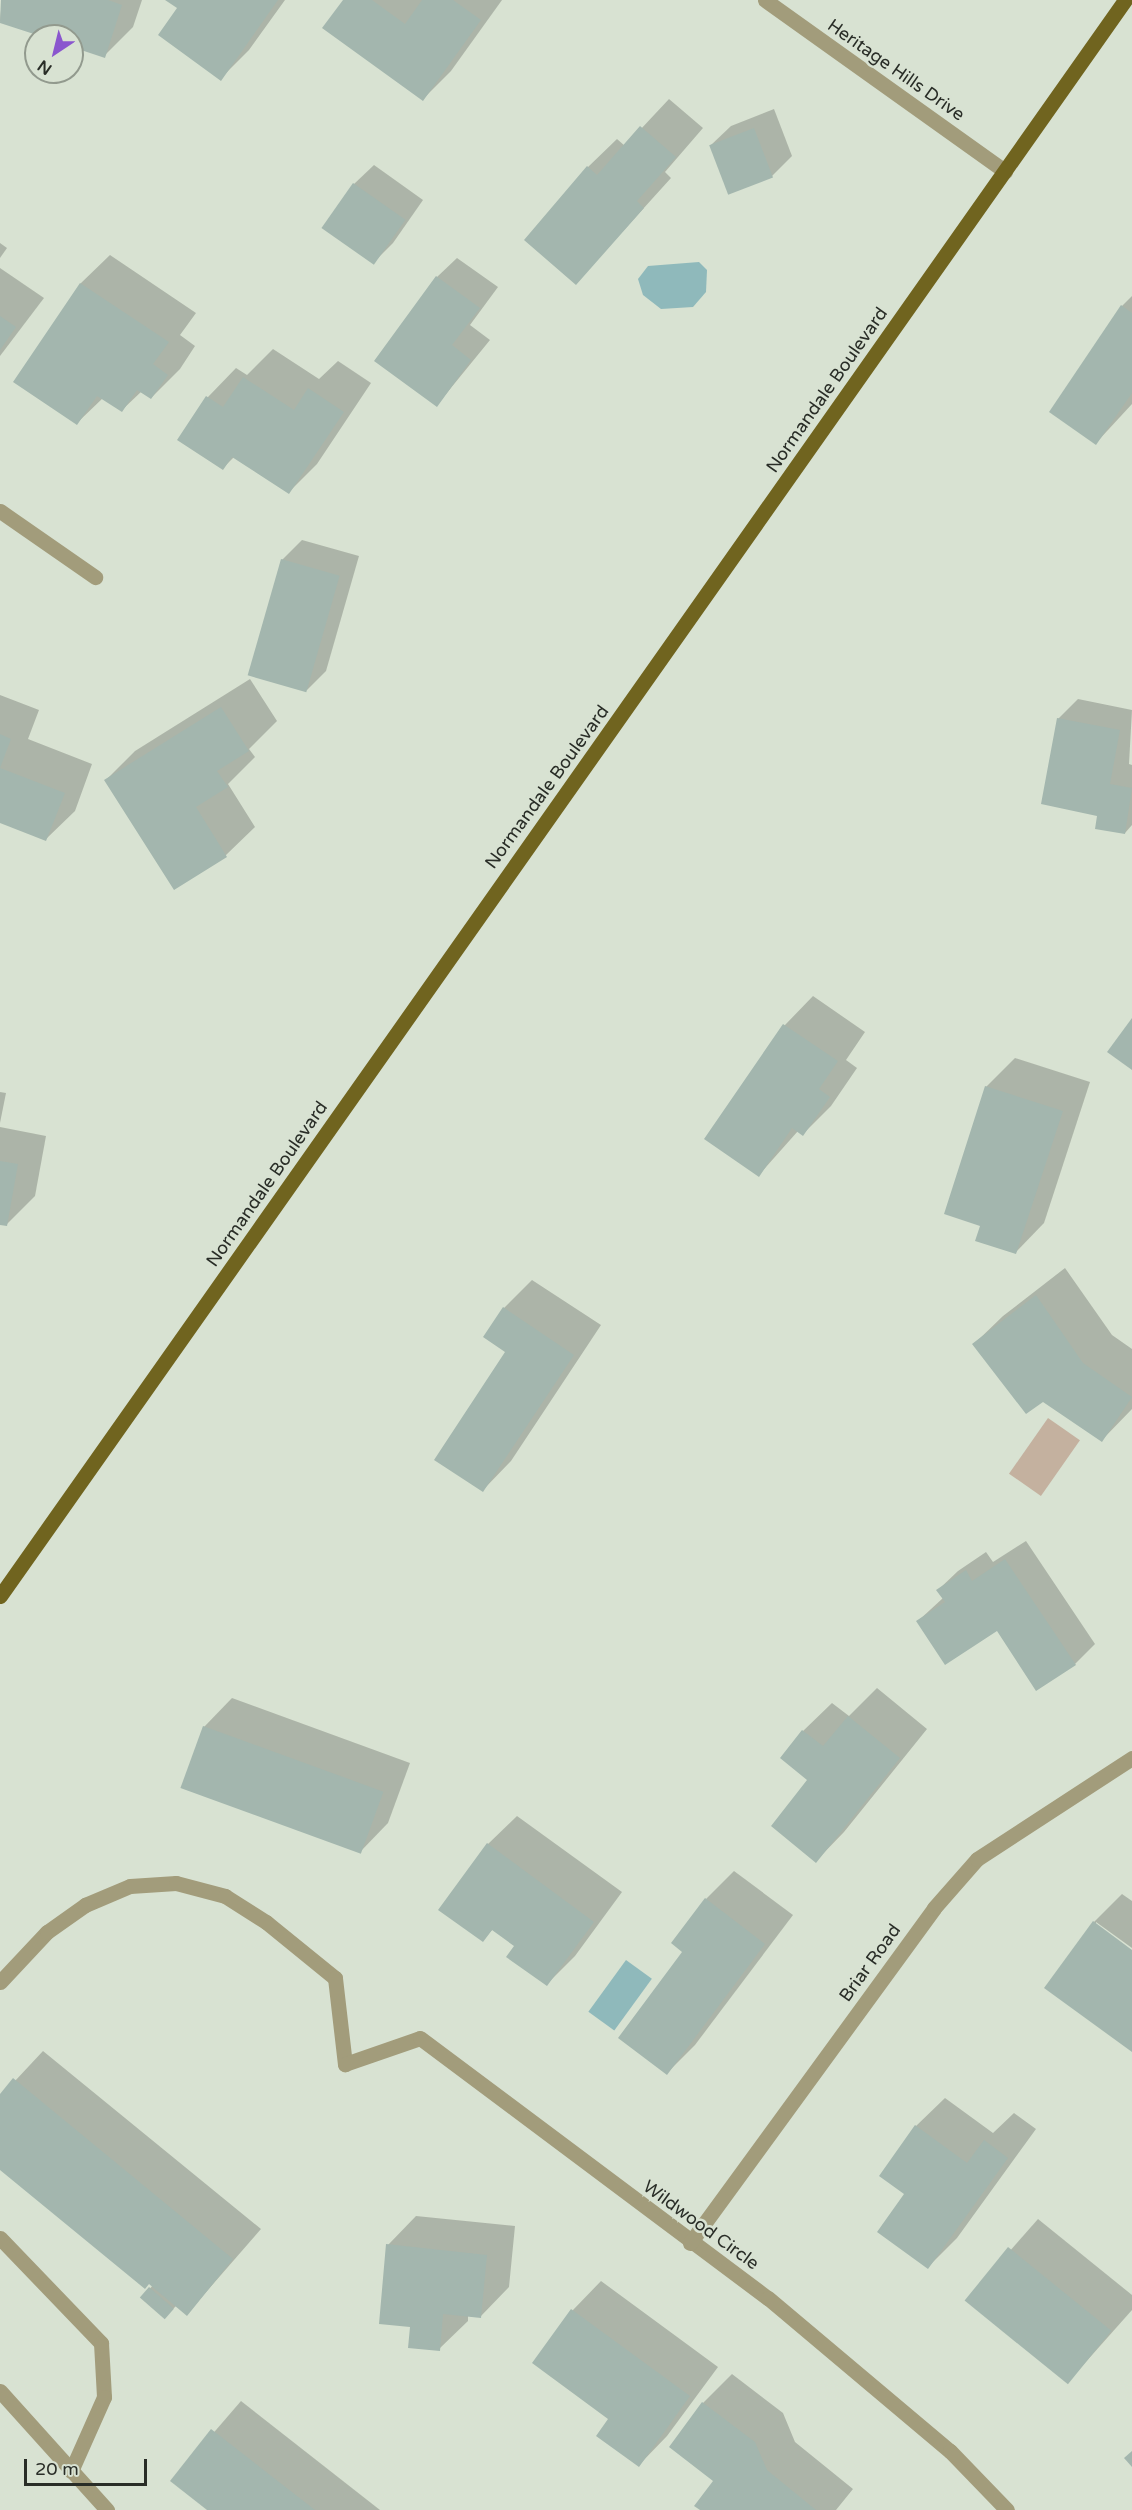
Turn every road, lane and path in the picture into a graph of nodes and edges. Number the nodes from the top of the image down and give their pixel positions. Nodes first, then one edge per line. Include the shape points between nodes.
1 (765, 0) edge
2 (1125, 0) edge
3 (1005, 171) junction
4 (0, 511) edge
5 (95, 578) dead end
6 (0, 1596) edge
7 (1132, 1758) edge
8 (0, 1982) edge
9 (0, 2238) edge
10 (690, 2243) junction
11 (0, 2391) edge
12 (71, 2471) junction
13 (107, 2510) edge
14 (1007, 2510) edge

1 - 3 street, Heritage Hills Drive
2 - 3 main road, Normandale Boulevard
3 - 6 main road, Normandale Boulevard
4 - 5 street
7 - 10 street, Briar Road via 977,1859 934,1908
8 - 10 street, Wildwood Circle via 47,1932 84,1905 130,1886 176,1883 225,1896 266,1922 335,1978 345,2064 420,2037
9 - 12 street via 101,2343 104,2397
10 - 14 street, Wildwood Circle via 768,2298 860,2372 950,2451
11 - 12 street
12 - 13 street

